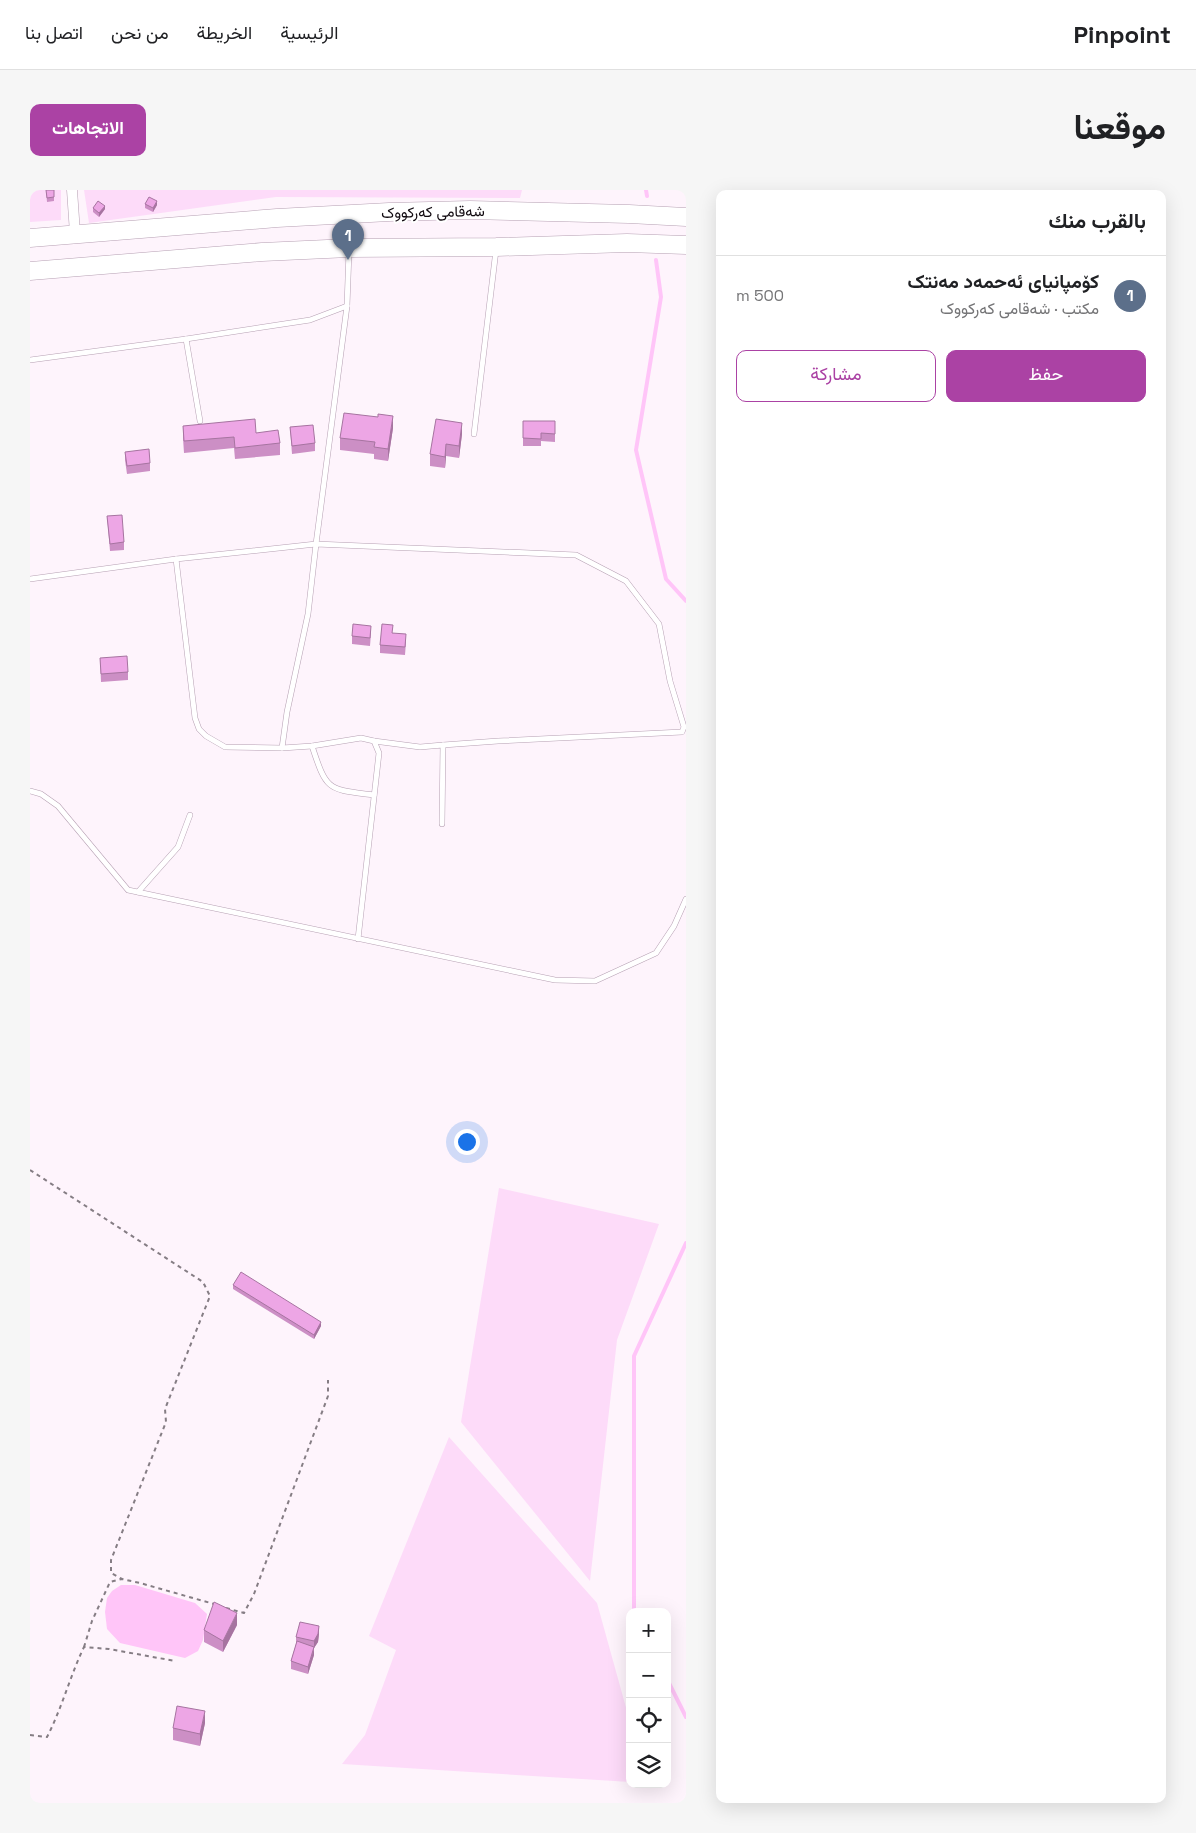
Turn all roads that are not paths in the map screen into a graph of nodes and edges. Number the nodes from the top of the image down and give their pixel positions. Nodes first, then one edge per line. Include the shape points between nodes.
1 (72, 190) edge
2 (686, 218) edge
3 (74, 233) junction
4 (30, 238) edge
5 (686, 246) edge
6 (496, 247) junction
7 (349, 248) junction
8 (30, 271) edge
9 (347, 306) junction
10 (186, 339) junction
11 (30, 360) edge
12 (200, 421) dead end
13 (474, 434) dead end
14 (316, 544) junction
15 (176, 559) junction
16 (30, 580) edge
17 (374, 741) junction
18 (443, 745) junction
19 (312, 746) junction
20 (282, 748) junction
21 (30, 791) edge
22 (374, 796) junction
23 (190, 815) dead end
24 (442, 824) dead end
25 (138, 892) junction
26 (686, 899) edge
27 (358, 939) junction

1 - 3 street
2 - 3 highway, شەقامی کەرکووک via 470,210 277,218
3 - 4 highway, شەقامی کەرکووک
5 - 6 highway via 627,243
6 - 7 highway
6 - 13 lane
7 - 8 highway
7 - 9 lane
9 - 10 lane via 310,320
9 - 14 lane
10 - 11 lane
10 - 12 lane
14 - 15 lane
14 - 18 lane via 576,555 626,581 659,624 670,681 684,727 682,732
14 - 20 lane via 308,614
15 - 16 lane
15 - 20 lane via 195,718 199,728 225,747
17 - 18 lane
17 - 19 lane via 361,738
17 - 22 lane via 379,752
18 - 24 lane
19 - 20 lane
19 - 22 lane via 319,769 330,786 340,791
21 - 25 lane via 41,794 58,806 128,890
22 - 27 lane
23 - 25 lane via 178,847
25 - 27 lane
26 - 27 lane via 674,926 656,953 595,982 555,980

